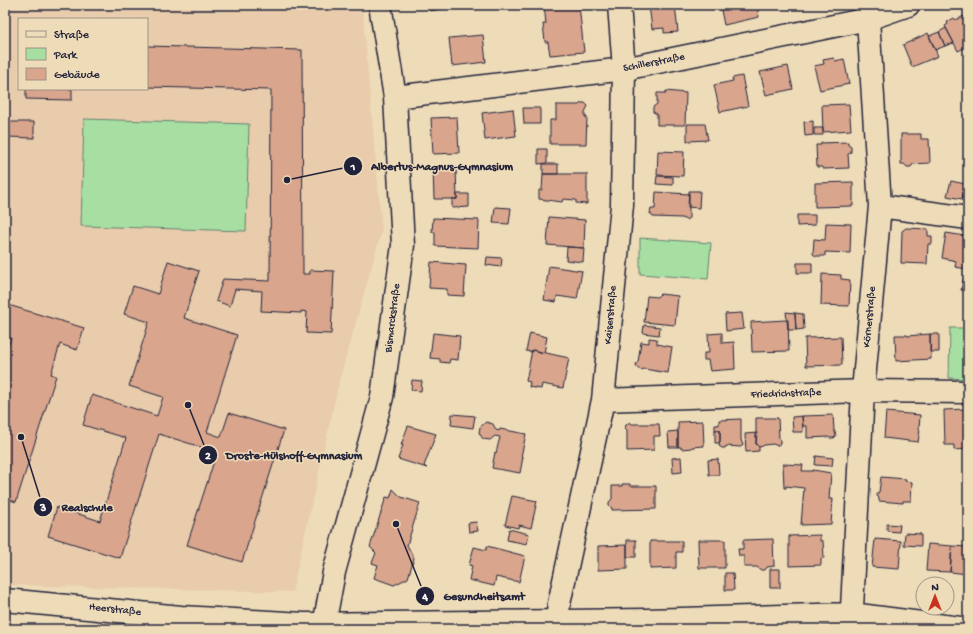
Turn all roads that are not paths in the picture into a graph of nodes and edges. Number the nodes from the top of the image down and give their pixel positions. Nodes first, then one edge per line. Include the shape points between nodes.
1 (380, 5) edge
2 (619, 5) edge
3 (908, 5) edge
4 (867, 12) edge
5 (624, 69) junction
6 (395, 97) junction
7 (880, 206) junction
8 (968, 218) edge
9 (863, 391) junction
10 (968, 392) edge
11 (603, 400) junction
12 (5, 600) edge
13 (851, 622) edge
14 (180, 623) edge
15 (556, 625) edge
16 (311, 626) edge
17 (428, 626) edge
18 (968, 629) edge

1 - 6 street, Bismarckstraße
2 - 5 street, Kaiserstraße
3 - 4 street, Schillerstraße
4 - 5 street, Schillerstraße
4 - 7 street, Körnerstraße
5 - 6 street, Schillerstraße
5 - 11 street, Kaiserstraße via 622,205
6 - 16 street, Bismarckstraße via 403,245 389,353 382,396 334,572
7 - 8 street
7 - 9 street, Körnerstraße
9 - 10 street, Friedrichstraße
9 - 11 street, Friedrichstraße
9 - 13 street, Körnerstraße
11 - 15 street, Kaiserstraße
12 - 14 street, Heerstraße
13 - 15 street, Heerstraße via 646,620
13 - 18 street, Heerstraße
14 - 16 street, Heerstraße
15 - 17 street, Heerstraße
16 - 17 street, Heerstraße

